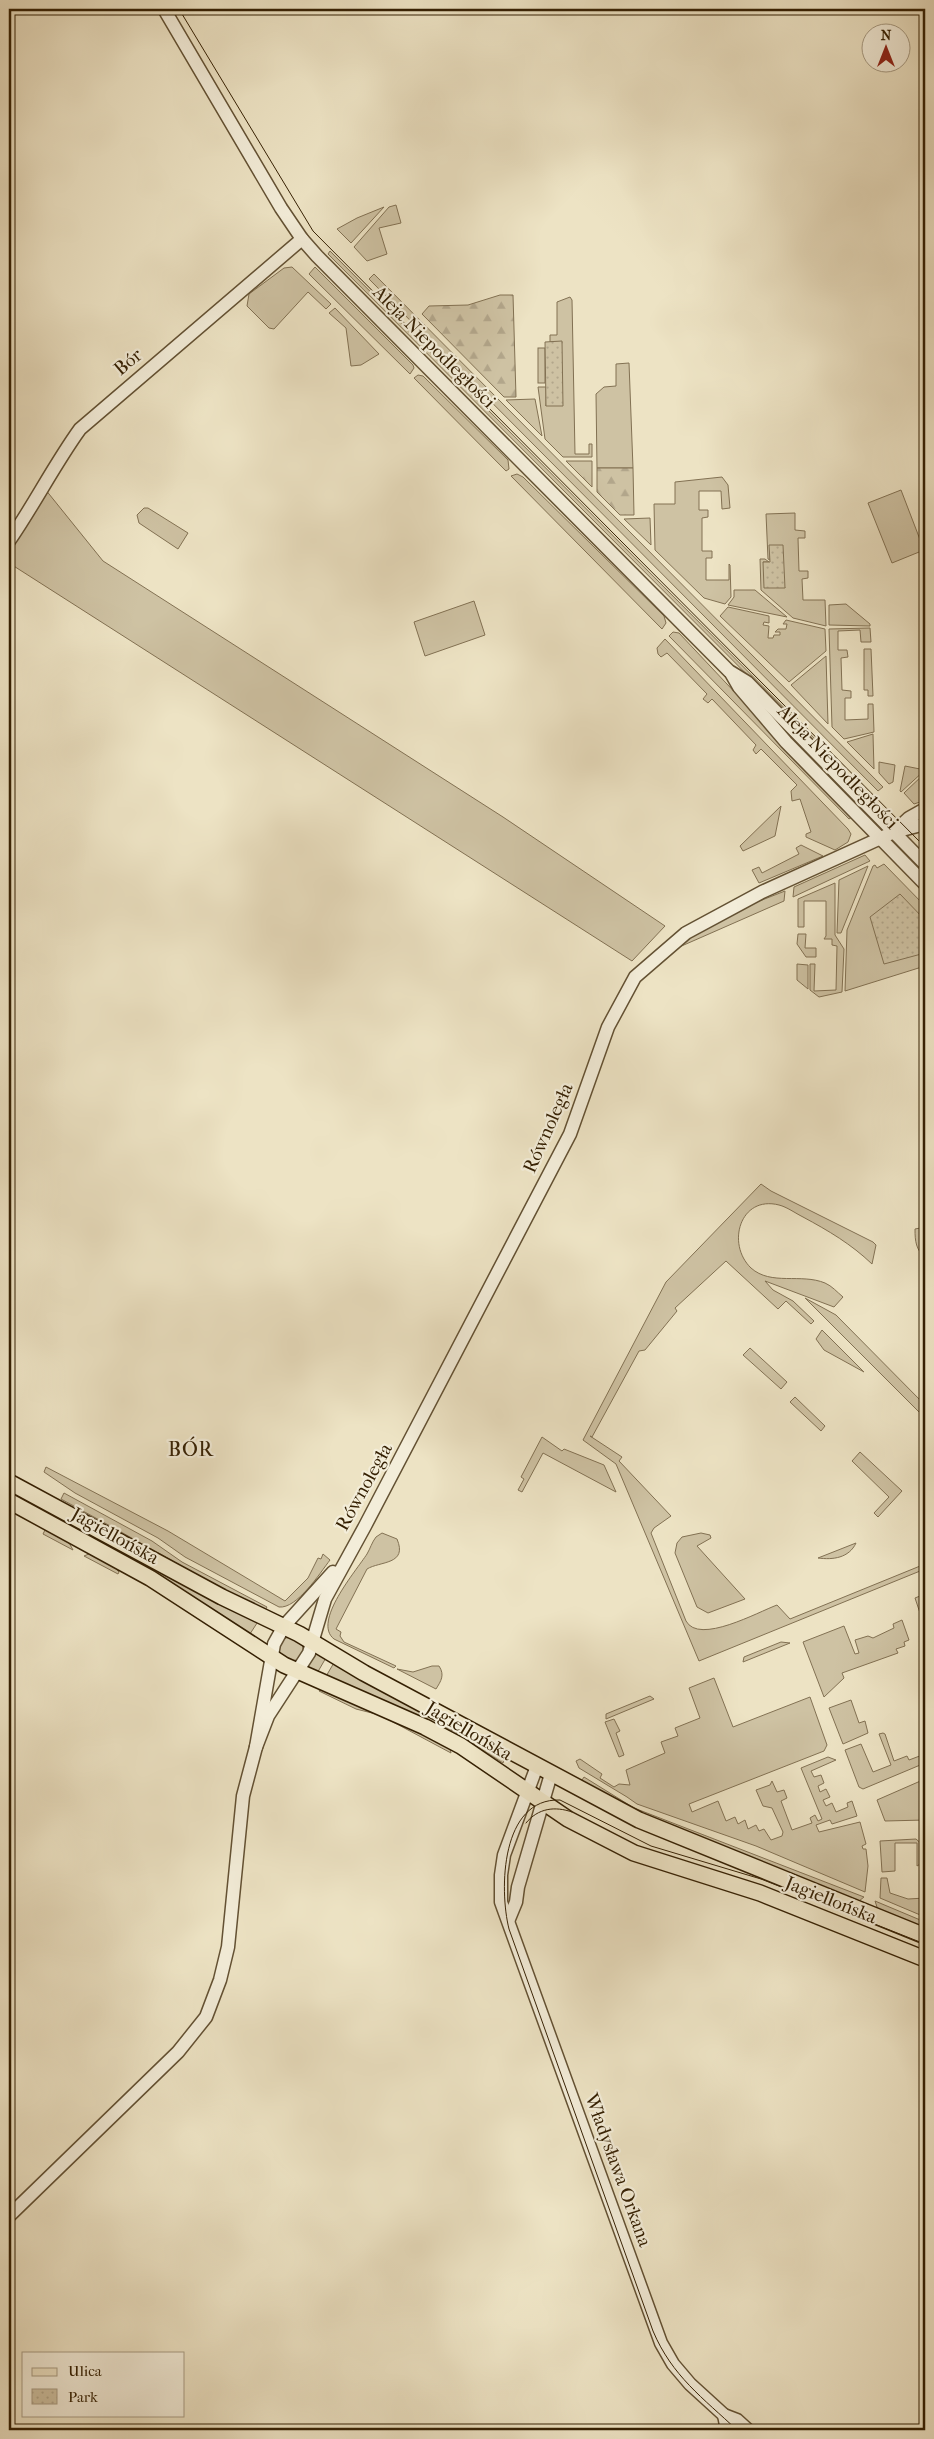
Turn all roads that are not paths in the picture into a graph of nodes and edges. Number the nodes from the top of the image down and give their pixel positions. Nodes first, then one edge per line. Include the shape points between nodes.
1 (164, 9) edge
2 (302, 239) junction
3 (9, 541) edge
4 (729, 671) junction
5 (925, 809) edge
6 (925, 824) edge
7 (894, 832) junction
8 (880, 838) junction
9 (925, 864) edge
10 (925, 884) edge
11 (9, 1482) edge
12 (9, 1502) edge
13 (347, 1555) junction
14 (284, 1626) junction
15 (312, 1641) junction
16 (271, 1658) junction
17 (297, 1672) junction
18 (256, 1747) junction
19 (537, 1766) junction
20 (551, 1774) junction
21 (527, 1791) junction
22 (543, 1802) junction
23 (509, 1919) junction
24 (925, 1936) edge
25 (925, 1959) edge
26 (9, 2216) edge
27 (724, 2414) junction
28 (727, 2430) edge
29 (748, 2430) edge

1 - 2 street, Aleja Niepodległości
2 - 3 street, Bór via 80,429
2 - 4 street, Aleja Niepodległości
4 - 7 street, Aleja Niepodległości via 747,682
4 - 8 street, Aleja Niepodległości via 739,688 786,742
5 - 7 street, Równoległa
6 - 7 street, Równoległa
7 - 8 street, Równoległa
7 - 9 street, Aleja Niepodległości
8 - 10 street, Aleja Niepodległości
8 - 13 street, Równoległa via 762,892 686,933 635,977 608,1028 570,1134
11 - 14 main road, Jagiellońska via 222,1597
12 - 16 main road, Jagiellońska via 150,1578
13 - 14 street, Równoległa
13 - 15 street, Równoległa via 325,1599
14 - 15 main road, Jagiellońska
14 - 16 street, Równoległa
15 - 17 street, Równoległa via 309,1653
15 - 19 main road, Jagiellońska via 364,1673
16 - 17 main road, Jagiellońska
16 - 18 street, Równoległa
17 - 18 street, Równoległa via 268,1716
17 - 21 main road, Jagiellońska via 426,1727 461,1746
18 - 26 street via 243,1796 228,1947 206,2017 178,2052
19 - 20 main road, Jagiellońska
19 - 21 street, Władysława Orkana
20 - 22 street
20 - 24 main road, Jagiellońska via 672,1835
21 - 22 main road, Jagiellońska
21 - 23 street, Władysława Orkana via 502,1866 502,1902
22 - 23 street
22 - 25 main road, Jagiellońska via 634,1853 760,1893
23 - 27 street, Władysława Orkana via 655,2331 681,2374
27 - 28 street
27 - 29 street, Władysława Orkana

